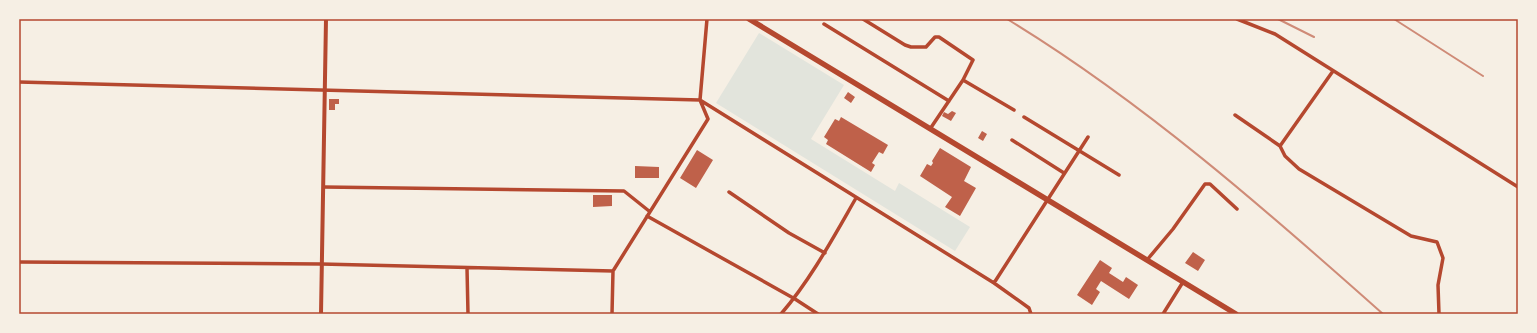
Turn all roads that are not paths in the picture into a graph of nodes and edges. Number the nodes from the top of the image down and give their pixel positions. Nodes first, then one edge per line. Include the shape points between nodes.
1 (326, 19) edge
2 (707, 19) edge
3 (749, 19) edge
4 (864, 19) edge
5 (1237, 19) edge
6 (824, 24) dead end
7 (1333, 71) junction
8 (964, 80) junction
9 (19, 82) edge
10 (326, 91) junction
11 (700, 100) junction
12 (949, 101) junction
13 (1014, 110) dead end
14 (1235, 115) dead end
15 (1024, 117) dead end
16 (930, 129) junction
17 (1088, 137) dead end
18 (1012, 140) dead end
19 (1280, 146) junction
20 (1079, 151) junction
21 (1064, 173) junction
22 (1119, 175) dead end
23 (324, 187) junction
24 (1518, 187) edge
25 (729, 192) dead end
26 (856, 198) junction
27 (1047, 199) junction
28 (1237, 209) dead end
29 (649, 211) junction
30 (647, 216) junction
31 (825, 253) junction
32 (1147, 260) junction
33 (19, 262) edge
34 (321, 264) junction
35 (467, 268) junction
36 (613, 271) junction
37 (1183, 282) junction
38 (994, 283) junction
39 (795, 299) junction
40 (320, 314) edge
41 (468, 314) edge
42 (612, 314) edge
43 (781, 314) edge
44 (818, 314) edge
45 (1031, 314) edge
46 (1163, 314) edge
47 (1236, 314) edge
48 (1439, 314) edge

1 - 10 street
2 - 11 street
3 - 16 main road
4 - 8 street via 911,48 926,47 935,37 939,37 973,60
5 - 7 street via 1275,34
6 - 12 street
7 - 19 street
7 - 24 street
8 - 12 street
8 - 13 street
9 - 10 street
10 - 11 street
10 - 23 street
11 - 26 street
11 - 29 street via 708,119
12 - 16 street
14 - 19 street
15 - 20 street
16 - 27 main road
17 - 20 street
18 - 21 street
19 - 48 street via 1284,156 1299,169 1411,236 1437,242 1443,258 1438,285
20 - 21 street
20 - 22 street
21 - 27 street
23 - 29 street via 624,191
23 - 34 street
25 - 31 street via 789,233
26 - 31 street
26 - 38 street
27 - 32 main road
27 - 38 street
28 - 32 street via 1210,184 1205,184
29 - 30 street
30 - 36 street
30 - 39 street
31 - 39 street
32 - 37 main road
33 - 34 street
34 - 35 street
34 - 40 street
35 - 36 street
35 - 41 street
36 - 42 street
37 - 46 street
37 - 47 main road
38 - 45 street via 1029,308
39 - 43 street
39 - 44 street

